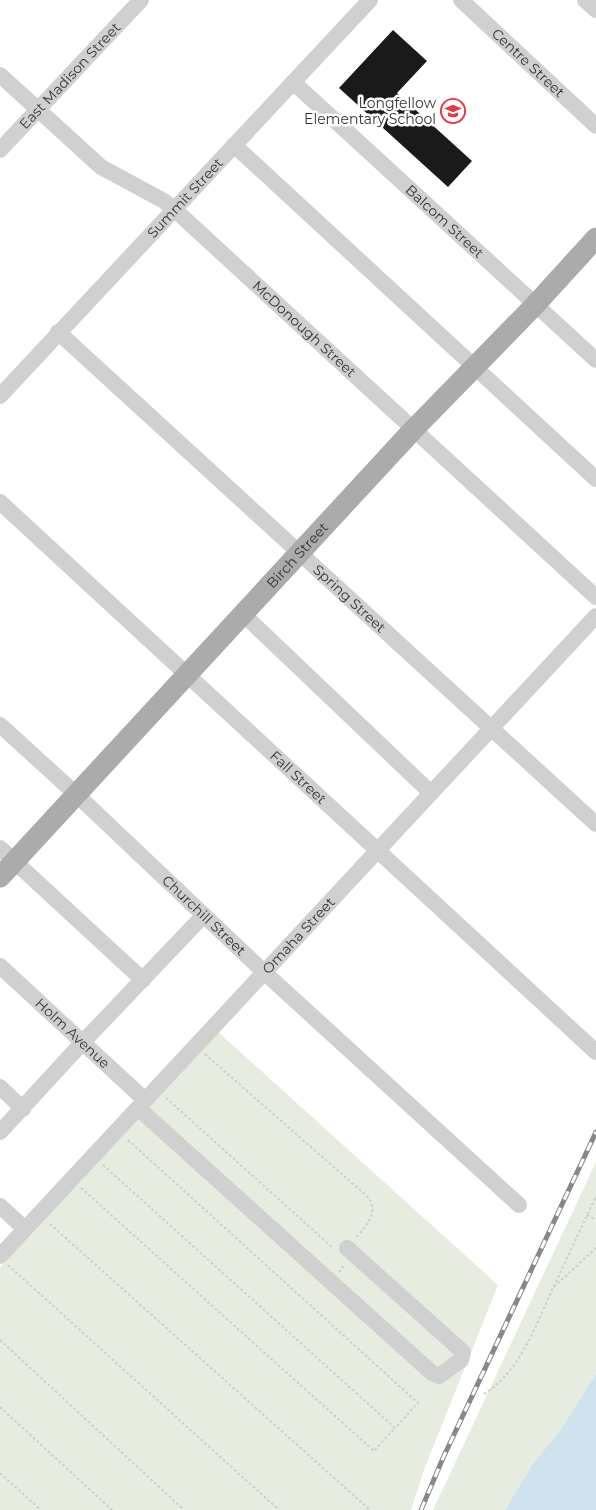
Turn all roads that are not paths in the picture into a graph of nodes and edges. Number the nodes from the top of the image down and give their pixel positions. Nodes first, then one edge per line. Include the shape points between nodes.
1 (140, 0) edge
2 (370, 0) edge
3 (461, 0) edge
4 (585, 0) edge
5 (596, 10) edge
6 (0, 75) edge
7 (293, 82) junction
8 (37, 110) junction
9 (596, 126) edge
10 (234, 145) junction
11 (0, 150) edge
12 (174, 209) junction
13 (595, 240) edge
14 (535, 305) junction
15 (58, 332) junction
16 (596, 360) edge
17 (474, 367) junction
18 (1, 393) edge
19 (413, 430) junction
20 (596, 479) edge
21 (0, 502) edge
22 (300, 553) junction
23 (596, 597) edge
24 (242, 614) junction
25 (596, 616) edge
26 (186, 675) junction
27 (0, 725) edge
28 (491, 728) junction
29 (431, 793) junction
30 (77, 795) junction
31 (596, 824) edge
32 (378, 850) junction
33 (7, 854) edge
34 (0, 877) edge
35 (204, 915) junction
36 (0, 966) edge
37 (264, 972) junction
38 (143, 980) junction
39 (83, 1042) junction
40 (596, 1052) edge
41 (0, 1087) edge
42 (146, 1099) junction
43 (23, 1109) junction
44 (0, 1132) edge
45 (519, 1205) dead end
46 (0, 1206) edge
47 (25, 1229) junction
48 (344, 1251) road end
49 (2, 1259) edge

1 - 8 street, East Madison Street
2 - 7 street, Summit Street
3 - 9 street, Centre Street
4 - 5 street
6 - 8 street, McDonough Street
7 - 10 street, Summit Street
7 - 14 street, Balcom Street
8 - 11 street, East Madison Street
8 - 12 street, McDonough Street via 101,167
10 - 12 street, Summit Street
10 - 17 street
12 - 15 street, Summit Street
12 - 19 street, McDonough Street
13 - 14 main road, Birch Street
14 - 16 street, Balcom Street
14 - 17 main road, Birch Street
15 - 18 street, Summit Street
15 - 22 street, Spring Street
17 - 19 main road, Birch Street
17 - 20 street
19 - 22 main road, Birch Street
19 - 23 street, McDonough Street
21 - 26 street, Fall Street
22 - 24 main road, Birch Street
22 - 28 street, Spring Street
24 - 26 main road, Birch Street
24 - 29 street
25 - 28 street, Omaha Street
26 - 30 main road, Birch Street
26 - 32 street, Fall Street
27 - 30 street, Churchill Street
28 - 29 street, Omaha Street
28 - 31 street, Spring Street
29 - 32 street, Omaha Street
30 - 33 main road, Birch Street
30 - 35 street, Churchill Street
32 - 37 street, Omaha Street
32 - 40 street, Fall Street
33 - 34 main road, Birch Street
33 - 38 street
35 - 37 street, Churchill Street
35 - 38 street
36 - 39 street, Holm Avenue
37 - 42 street, Omaha Street
37 - 45 street, Churchill Street
38 - 39 street
39 - 42 street, Holm Avenue
39 - 43 street
41 - 43 street
42 - 47 street, Omaha Street
42 - 48 street, Holm Avenue via 330,1282 432,1373 439,1376 460,1360 463,1352
43 - 44 street
46 - 47 street
47 - 49 street, Omaha Street

